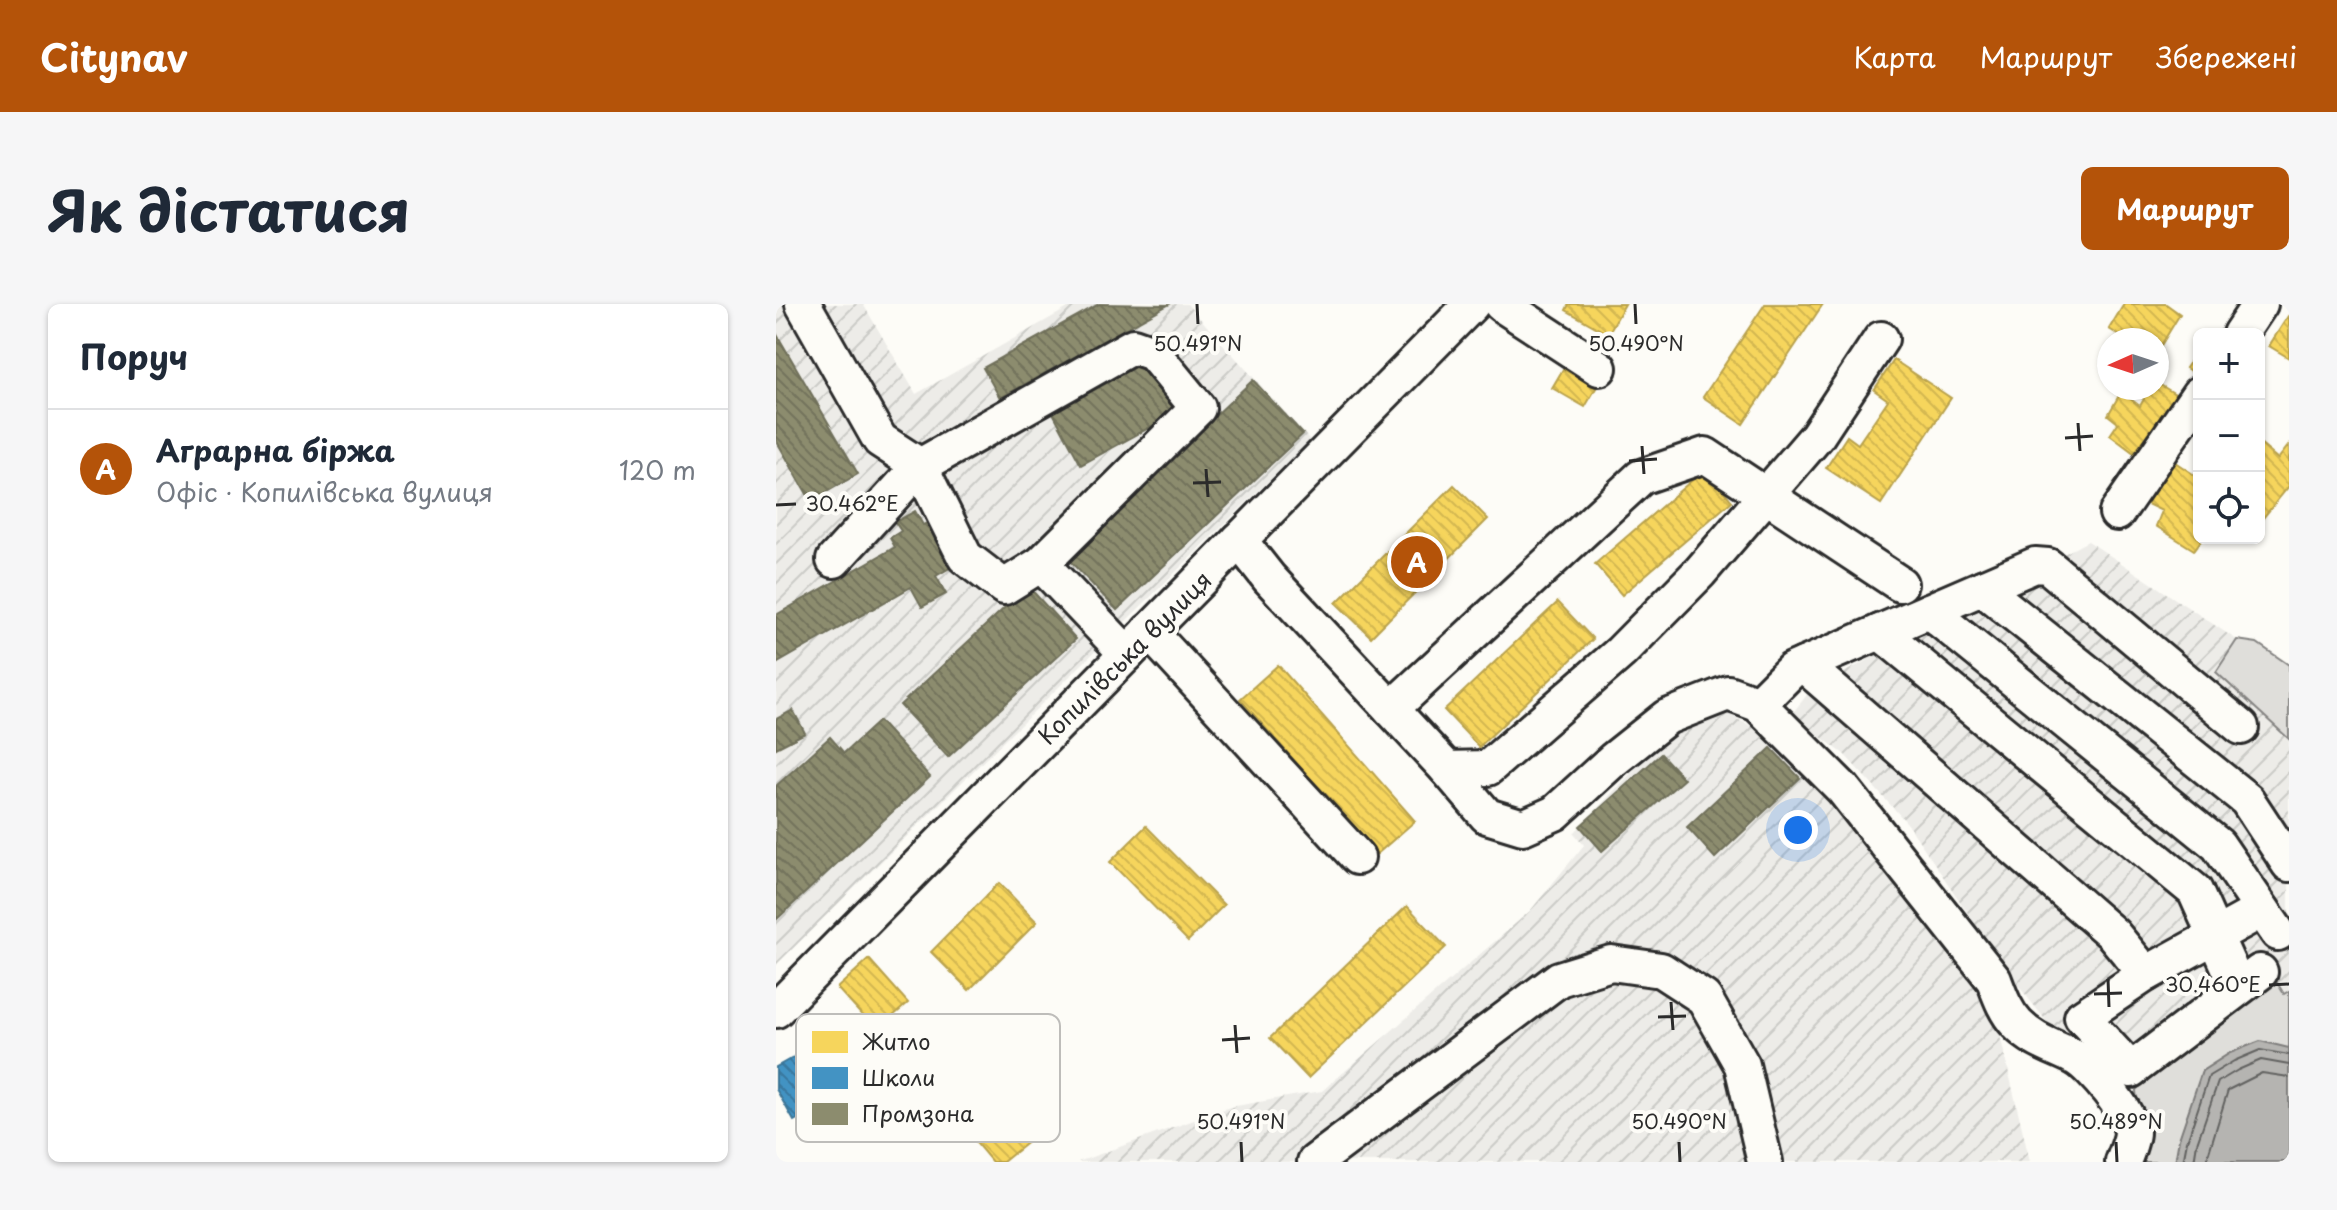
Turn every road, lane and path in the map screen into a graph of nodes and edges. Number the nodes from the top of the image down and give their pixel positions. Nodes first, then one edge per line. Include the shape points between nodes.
1 (803, 304) edge
2 (1472, 304) edge
3 (1501, 304) edge
4 (2260, 304) edge
5 (2244, 328) edge
6 (1881, 339) dead end
7 (1599, 368) dead end
8 (2195, 400) edge
9 (920, 466) junction
10 (1765, 495) junction
11 (2117, 513) dead end
12 (1239, 540) junction
13 (834, 560) dead end
14 (1041, 564) junction
15 (1900, 584) dead end
16 (1982, 588) junction
17 (1929, 611) junction
18 (1880, 632) junction
19 (1138, 642) junction
20 (1804, 665) junction
21 (1758, 704) junction
22 (1391, 709) junction
23 (2241, 727) dead end
24 (1447, 769) junction
25 (1357, 857) dead end
26 (2289, 864) edge
27 (2213, 935) junction
28 (2146, 974) junction
29 (776, 1010) edge
30 (2119, 1080) junction
31 (1315, 1162) edge
32 (1765, 1162) edge
33 (2123, 1162) edge

1 - 9 street via 880,440
2 - 12 street, Копилівська вулиця
3 - 7 street
4 - 5 street
6 - 10 street via 1817,436
8 - 11 street
9 - 13 street
9 - 14 street via 965,557 1004,587
9 - 14 street via 1133,346 1153,353 1198,408
10 - 15 street
10 - 22 street via 1705,455 1641,477
10 - 24 street via 1700,572 1621,652 1488,768
12 - 19 street, Копилівська вулиця
12 - 22 street
14 - 19 street
16 - 17 street
16 - 23 street via 2035,565 2048,566
16 - 26 street via 2247,800
17 - 18 street
17 - 27 street via 2218,845 2270,921
18 - 20 street
18 - 27 street via 2195,891
19 - 25 street
19 - 29 street, Копилівська вулиця
20 - 21 street
20 - 28 street via 2113,934
21 - 24 street via 1728,693 1667,717 1555,813 1523,827 1487,816
21 - 30 street via 1843,789 1994,980 2017,1024 2042,1044
22 - 24 street
27 - 28 street
27 - 30 street via 2245,970
28 - 30 street via 2082,1017
30 - 33 street via 2132,1132
31 - 32 street via 1559,979 1611,963 1661,970 1704,998 1742,1065

